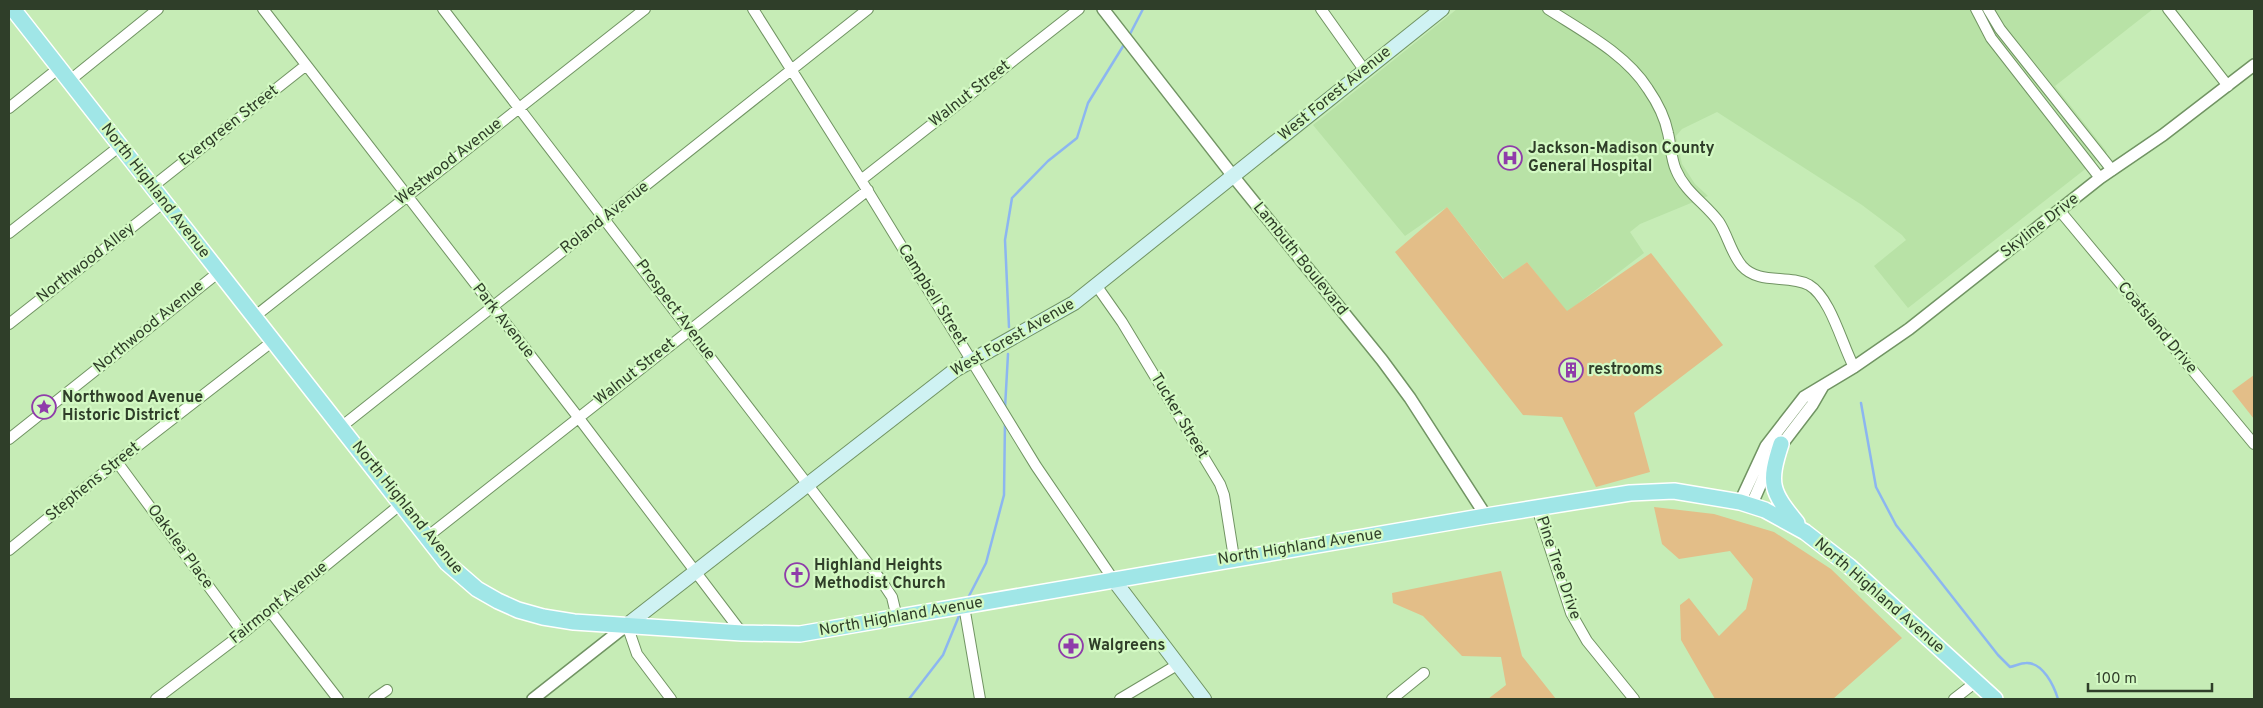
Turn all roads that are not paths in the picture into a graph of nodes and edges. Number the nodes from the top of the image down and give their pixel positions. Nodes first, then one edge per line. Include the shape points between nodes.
1 (13, 9) edge
2 (158, 9) edge
3 (263, 9) edge
4 (443, 9) edge
5 (645, 9) edge
6 (753, 9) edge
7 (868, 9) edge
8 (1079, 9) edge
9 (1103, 9) edge
10 (1321, 9) edge
11 (1442, 9) edge
12 (1548, 9) edge
13 (1976, 9) edge
14 (1988, 9) edge
15 (2168, 9) edge
16 (2254, 65) edge
17 (305, 66) junction
18 (59, 68) junction
19 (792, 70) junction
20 (1365, 71) junction
21 (69, 81) junction
22 (2228, 86) junction
23 (519, 106) junction
24 (9, 108) edge
25 (120, 146) junction
26 (2112, 170) junction
27 (1233, 176) junction
28 (2100, 178) junction
29 (861, 180) junction
30 (152, 186) junction
31 (868, 190) junction
32 (407, 195) junction
33 (164, 202) junction
34 (2060, 211) junction
35 (605, 218) junction
36 (9, 233) edge
37 (219, 272) junction
38 (1096, 285) junction
39 (492, 308) junction
40 (254, 317) junction
41 (9, 324) edge
42 (690, 329) junction
43 (273, 341) junction
44 (972, 359) junction
45 (1854, 367) junction
46 (1824, 385) junction
47 (578, 417) junction
48 (341, 427) junction
49 (9, 439) edge
50 (1781, 444) junction
51 (2254, 444) edge
52 (117, 462) junction
53 (808, 484) junction
54 (401, 504) junction
55 (1746, 504) junction
56 (1538, 508) junction
57 (1486, 516) junction
58 (1805, 532) junction
59 (427, 537) junction
60 (9, 550) edge
61 (1234, 558) junction
62 (696, 571) junction
63 (1113, 579) junction
64 (967, 606) junction
65 (270, 611) junction
66 (897, 618) junction
67 (627, 625) junction
68 (242, 633) junction
69 (742, 633) junction
70 (1177, 665) junction
71 (1424, 673) dead end
72 (1976, 682) junction
73 (387, 690) dead end
74 (156, 699) edge
75 (338, 699) edge
76 (374, 699) edge
77 (533, 699) edge
78 (671, 699) edge
79 (980, 699) edge
80 (1120, 699) edge
81 (1204, 699) edge
82 (1392, 699) edge
83 (1634, 699) edge
84 (1954, 699) edge
85 (1995, 699) edge

1 - 18 main road, North Highland Avenue
2 - 21 street
3 - 17 street, Park Avenue
4 - 23 street, Prospect Avenue
5 - 23 street, Westwood Avenue
6 - 19 street, Campbell Street
7 - 19 street, Roland Avenue
8 - 29 street, Walnut Street
9 - 27 street, Lambuth Boulevard
10 - 20 street
11 - 20 main road, West Forest Avenue
12 - 45 street via 1635,72 1660,110 1680,179 1718,221 1736,258 1752,274 1810,286 1829,310
13 - 28 street via 1991,38
14 - 26 street
15 - 22 street
16 - 22 street, Skyline Drive
17 - 30 street, Evergreen Street
17 - 32 street, Park Avenue
18 - 21 main road, North Highland Avenue
18 - 24 street
19 - 29 street, Campbell Street
19 - 35 street, Roland Avenue
20 - 27 main road, West Forest Avenue
21 - 25 main road, North Highland Avenue
22 - 26 street, Skyline Drive
23 - 32 street, Westwood Avenue
23 - 35 street, Prospect Avenue
25 - 30 main road, North Highland Avenue
25 - 36 street
26 - 28 street, Skyline Drive
27 - 38 main road, West Forest Avenue
27 - 57 street, Lambuth Boulevard via 1404,390
28 - 34 street, Skyline Drive
29 - 31 street, Campbell Street
30 - 33 main road, North Highland Avenue
31 - 42 street, Walnut Street
31 - 44 street, Campbell Street
32 - 39 street, Park Avenue
32 - 40 street, Westwood Avenue
33 - 37 main road, North Highland Avenue
33 - 41 street, Northwood Alley
34 - 45 street, Skyline Drive via 1909,329
34 - 51 street, Coatsland Drive
35 - 39 street, Roland Avenue
35 - 42 street, Prospect Avenue
37 - 40 main road, North Highland Avenue
37 - 49 street, Northwood Avenue
38 - 44 main road, West Forest Avenue via 1054,316
38 - 61 street, Tucker Street via 1220,484
39 - 47 street, Park Avenue
39 - 48 street, Roland Avenue
40 - 43 main road, North Highland Avenue
42 - 47 street, Walnut Street
42 - 53 street, Prospect Avenue
43 - 48 main road, North Highland Avenue
43 - 52 street, Stephens Street
44 - 53 main road, West Forest Avenue
44 - 63 street, Campbell Street via 1040,472
45 - 46 street, Skyline Drive
46 - 50 street, Skyline Drive
46 - 55 street, Skyline Drive via 1804,397 1766,446
47 - 59 street, Walnut Street
47 - 62 street, Park Avenue
48 - 54 main road, North Highland Avenue
50 - 55 street, Skyline Drive
50 - 58 main road via 1774,467 1775,494
52 - 60 street, Stephens Street
52 - 68 street, Oakslea Place
53 - 62 main road, West Forest Avenue
53 - 66 street, Prospect Avenue via 892,597
54 - 59 main road, North Highland Avenue
54 - 65 street, Fairmont Avenue
55 - 56 main road, North Highland Avenue via 1696,493 1655,490
55 - 58 main road, North Highland Avenue via 1784,519
56 - 57 main road, North Highland Avenue
56 - 83 street, Pine Tree Drive via 1578,627
57 - 61 main road, North Highland Avenue
58 - 72 main road, North Highland Avenue via 1850,566
59 - 67 main road, North Highland Avenue via 448,563 477,589 518,610 574,622
61 - 63 main road, North Highland Avenue
62 - 67 main road, West Forest Avenue
62 - 69 street, Park Avenue
63 - 64 main road, North Highland Avenue
63 - 70 main road, Campbell Street
64 - 66 main road, North Highland Avenue
64 - 79 street
65 - 68 street, Fairmont Avenue
65 - 75 street
66 - 69 main road, North Highland Avenue via 800,634
67 - 69 main road, North Highland Avenue
67 - 77 street
67 - 78 street via 637,654
68 - 74 street, Fairmont Avenue
70 - 80 street
70 - 81 main road, Campbell Street
71 - 82 street
72 - 84 street
72 - 85 main road, North Highland Avenue
73 - 76 street

